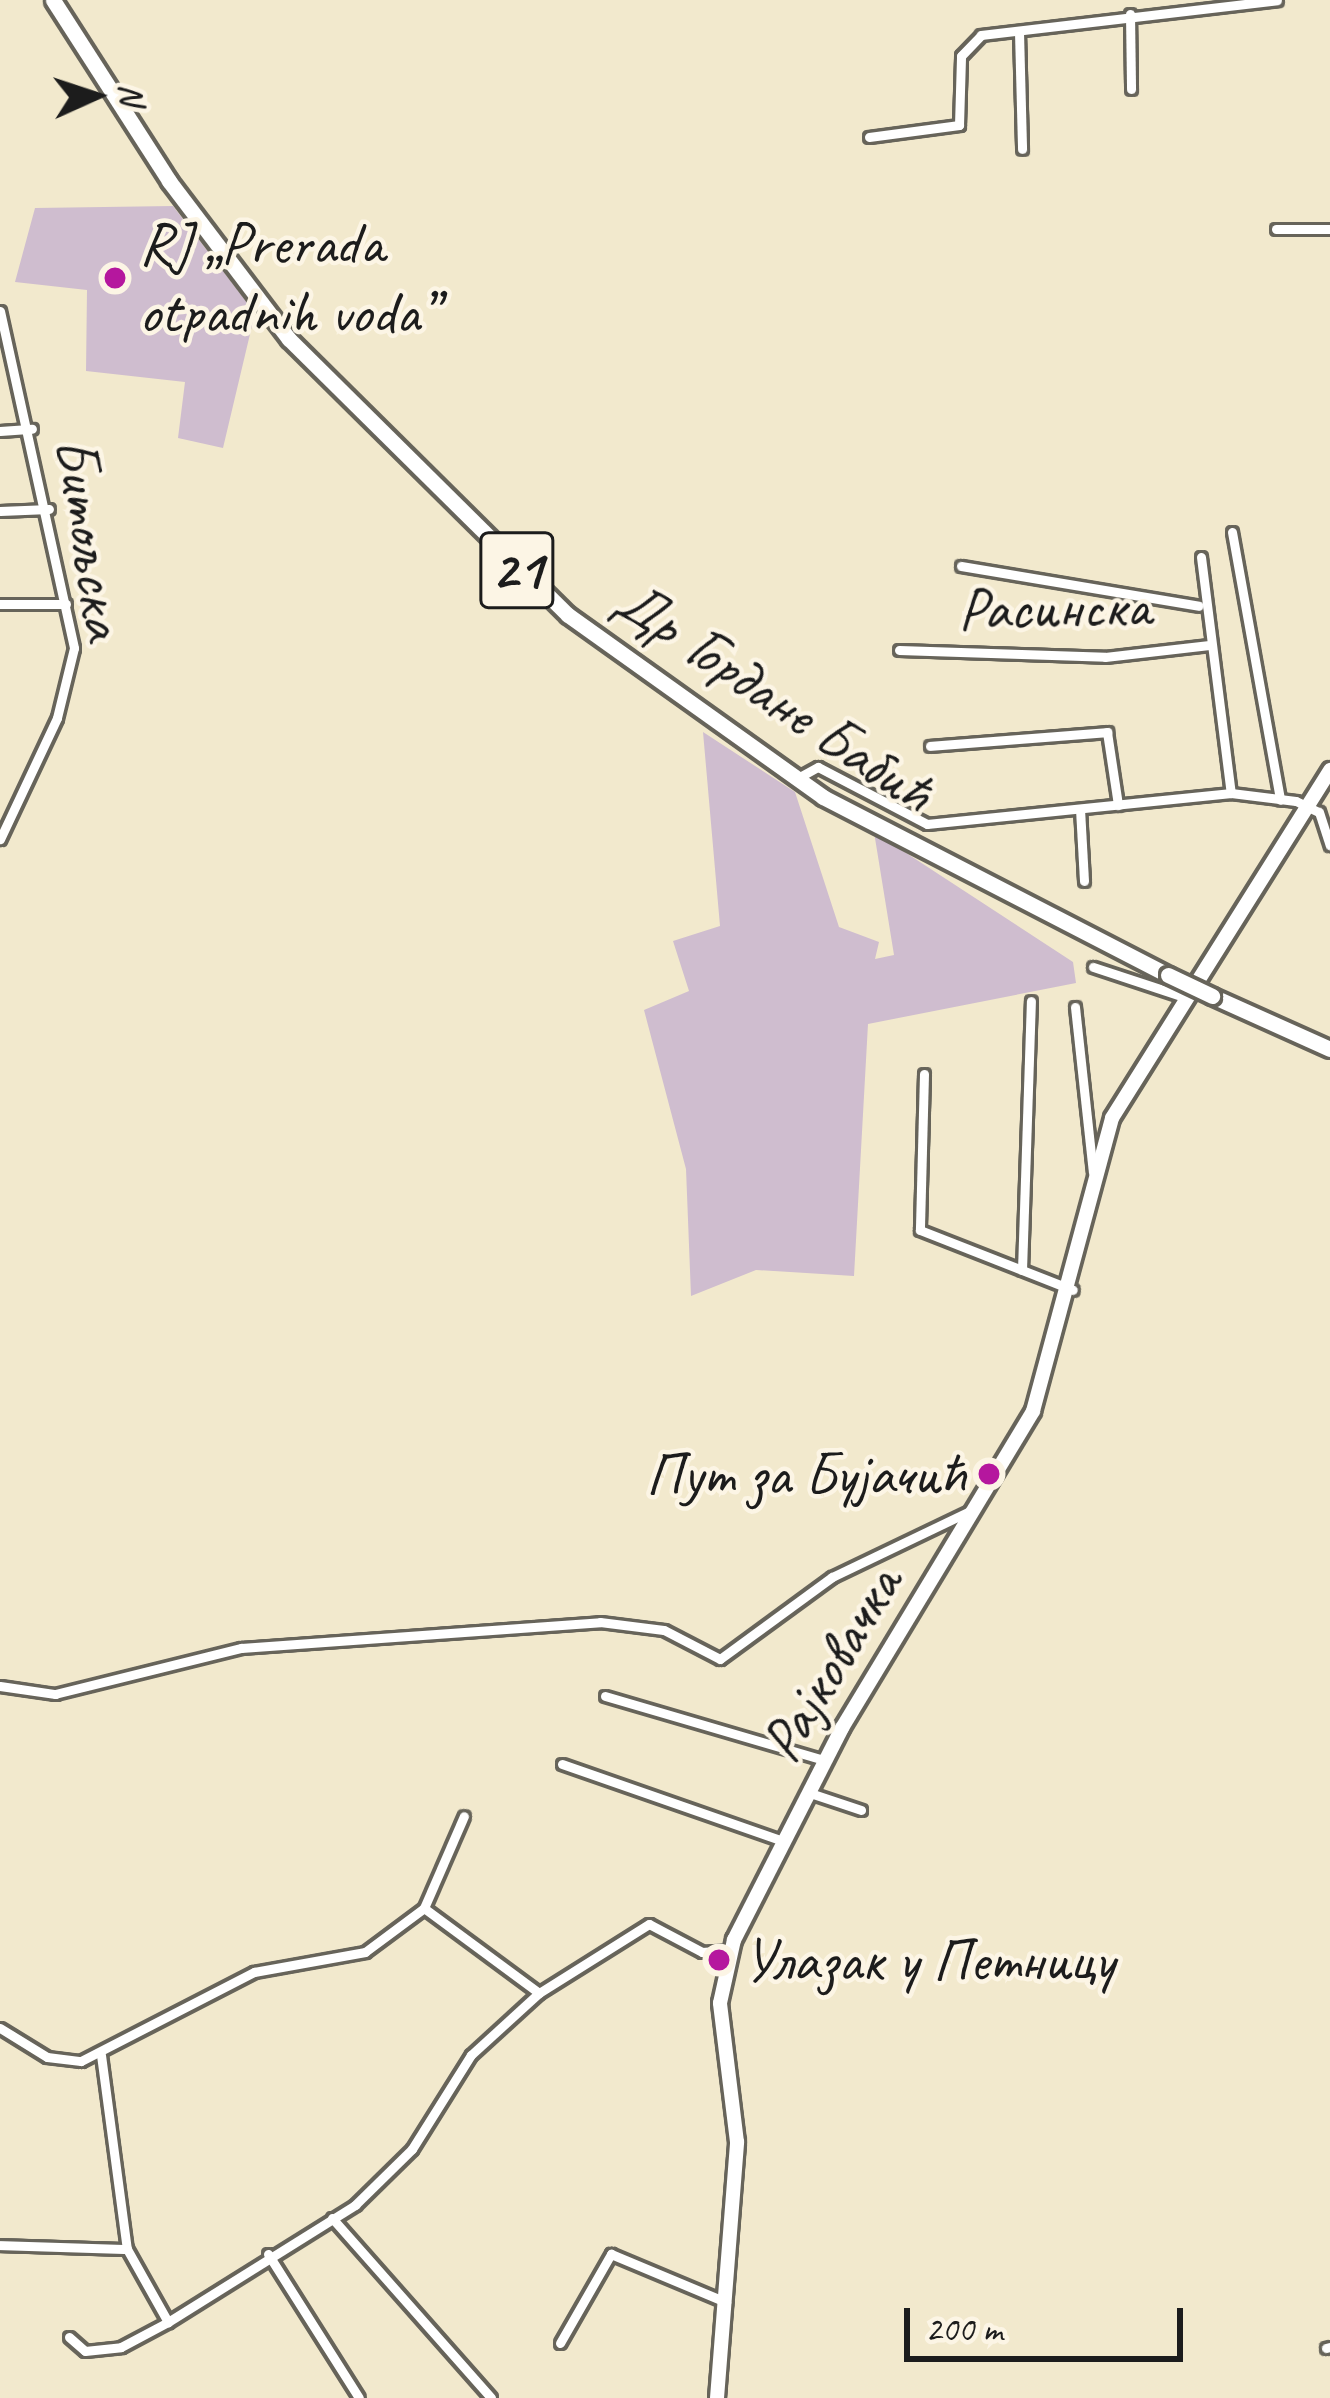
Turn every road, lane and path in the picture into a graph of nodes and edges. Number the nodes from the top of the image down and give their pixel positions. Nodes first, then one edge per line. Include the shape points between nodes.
1 (53, 0) edge
2 (1277, 0) edge
3 (1130, 14) junction
4 (1019, 32) junction
5 (1131, 88) dead end
6 (869, 137) dead end
7 (1022, 149) dead end
8 (1276, 229) dead end
9 (1330, 229) edge
10 (0, 311) edge
11 (32, 429) junction
12 (0, 431) edge
13 (49, 509) junction
14 (0, 511) edge
15 (1232, 532) dead end
16 (1201, 556) dead end
17 (961, 566) dead end
18 (0, 604) edge
19 (66, 604) junction
20 (1199, 605) junction
21 (1209, 645) junction
22 (899, 650) dead end
23 (930, 746) dead end
24 (1330, 770) edge
25 (795, 780) junction
26 (1231, 793) junction
27 (1280, 800) junction
28 (1307, 802) junction
29 (1118, 805) junction
30 (1080, 809) junction
31 (0, 839) edge
32 (1330, 845) edge
33 (1084, 881) dead end
34 (1093, 968) dead end
35 (1184, 997) junction
36 (1031, 1000) dead end
37 (1076, 1007) dead end
38 (1330, 1049) edge
39 (924, 1074) dead end
40 (1093, 1172) junction
41 (1022, 1270) junction
42 (1073, 1290) junction
43 (977, 1508) junction
44 (0, 1686) edge
45 (605, 1696) dead end
46 (824, 1760) junction
47 (562, 1764) dead end
48 (807, 1792) junction
49 (861, 1810) dead end
50 (464, 1816) dead end
51 (780, 1840) junction
52 (424, 1908) junction
53 (730, 1951) junction
54 (539, 1993) junction
55 (0, 2028) edge
56 (101, 2055) junction
57 (332, 2218) junction
58 (0, 2246) edge
59 (127, 2249) junction
60 (268, 2254) junction
61 (727, 2302) junction
62 (168, 2322) junction
63 (70, 2337) dead end
64 (560, 2343) dead end
65 (359, 2398) edge
66 (491, 2398) edge
67 (717, 2398) edge

1 - 25 main road, Др Гордане Бабић / 21 via 188,208 371,431 568,615
2 - 3 street
3 - 4 street
3 - 5 street
4 - 6 street via 964,49 955,128
4 - 7 street
8 - 9 street
10 - 11 street, Битољска
11 - 12 street
11 - 13 street, Битољска
13 - 14 street
13 - 19 street, Битољска
15 - 27 street
16 - 20 street
17 - 20 street
18 - 19 street
19 - 31 street, Битољска via 74,648 57,718
20 - 21 street
21 - 22 street, Расинска via 1105,658
21 - 26 street
23 - 29 street via 1107,732
24 - 28 main road, Рајковачка
25 - 30 street via 818,767 927,824
25 - 38 main road, Др Гордане Бабић / 21, bridge via 1168,975
26 - 27 street
26 - 29 street
27 - 28 street
28 - 32 street
28 - 35 main road, Рајковачка
29 - 30 street
30 - 33 street
34 - 35 street
35 - 40 main road, Рајковачка via 1112,1118
36 - 41 street
37 - 40 street
39 - 41 street via 915,1220
40 - 42 main road, Рајковачка
41 - 42 street
42 - 43 main road, Рајковачка via 1033,1411
43 - 44 street via 832,1577 720,1659 664,1630 600,1622 241,1648 55,1694
43 - 46 main road, Рајковачка
45 - 46 street
46 - 48 main road, Рајковачка
47 - 51 street
48 - 49 street
48 - 51 main road, Рајковачка
50 - 52 street
51 - 53 main road, Рајковачка
52 - 54 street
52 - 56 street via 365,1952 239,1978
53 - 54 street via 702,1952 650,1924
53 - 61 main road, Рајковачка via 720,2003 736,2127
54 - 57 street via 471,2055 412,2149
55 - 56 street via 47,2057
56 - 59 street
57 - 60 street
57 - 66 street
58 - 59 street
59 - 62 street
60 - 62 street
60 - 65 street
61 - 64 street via 611,2254
61 - 67 main road, Рајковачка
62 - 63 street via 121,2348 86,2351

